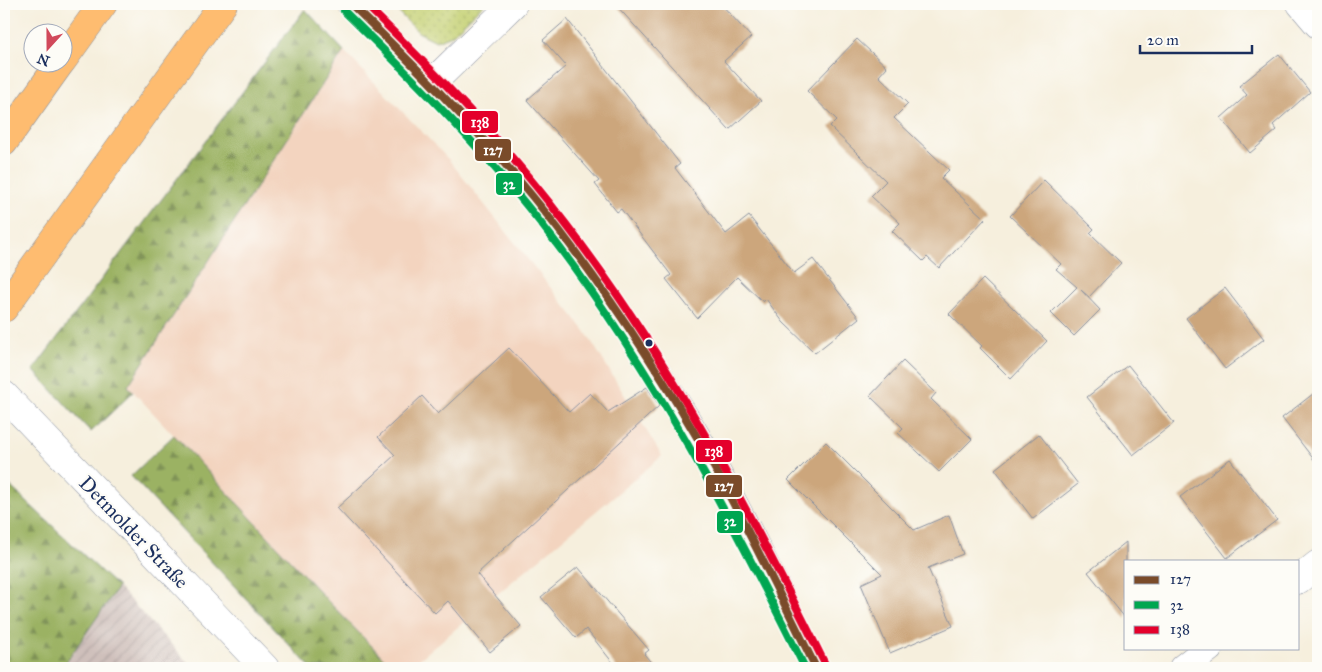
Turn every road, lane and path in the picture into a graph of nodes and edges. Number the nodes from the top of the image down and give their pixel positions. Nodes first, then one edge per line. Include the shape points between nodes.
1 (103, 4) edge
2 (223, 4) edge
3 (351, 4) edge
4 (512, 4) edge
5 (1301, 4) edge
6 (1318, 24) edge
7 (72, 48) edge
8 (55, 72) edge
9 (432, 83) junction
10 (4, 142) edge
11 (4, 308) edge
12 (4, 395) edge
13 (1318, 564) edge
14 (1300, 578) edge
15 (1206, 650) edge
16 (265, 668) edge
17 (816, 668) edge
18 (1183, 668) edge

1 - 7 highway
2 - 11 highway
3 - 9 street
4 - 9 street
5 - 6 street
8 - 10 highway
9 - 17 street via 517,178 558,231 675,401 727,490
12 - 16 street, Detmolder Straße
13 - 14 street
15 - 18 street

